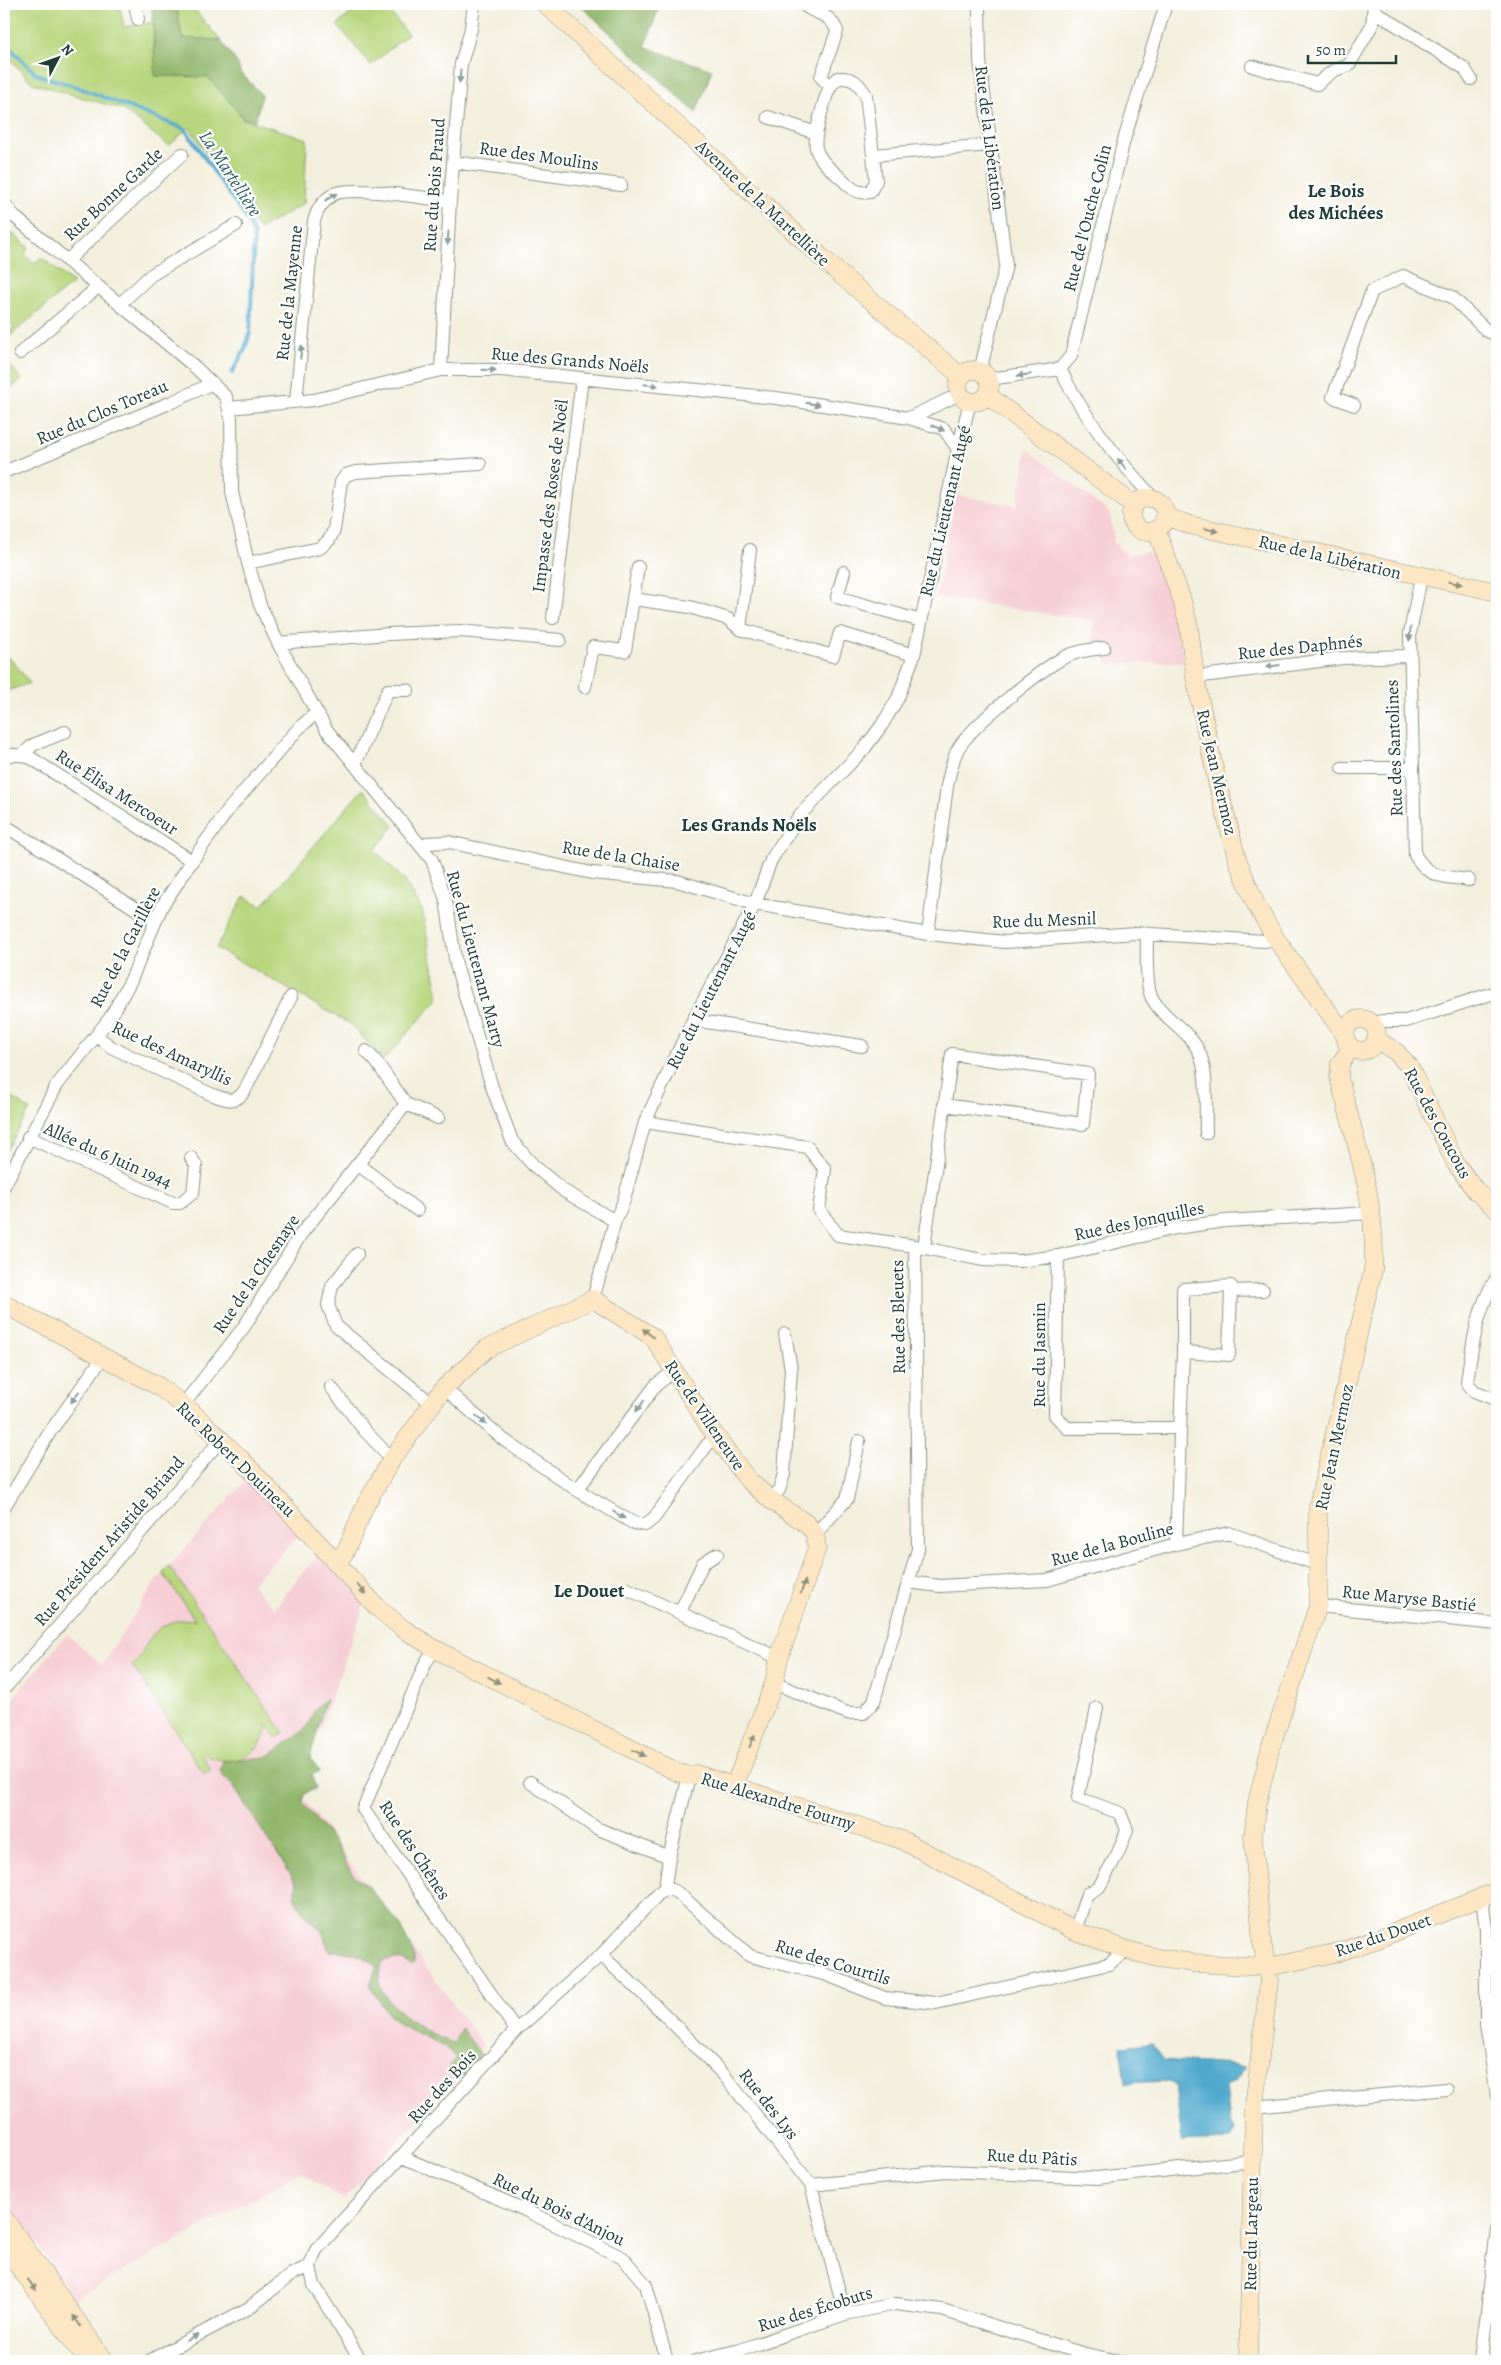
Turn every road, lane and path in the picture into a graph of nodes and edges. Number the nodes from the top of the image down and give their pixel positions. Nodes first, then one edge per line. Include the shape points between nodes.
1 (135, 4) edge
2 (474, 4) edge
3 (545, 4) edge
4 (552, 4) edge
5 (803, 4) edge
6 (979, 4) edge
7 (1166, 4) edge
8 (1374, 7) edge
9 (138, 18) dead end
10 (569, 24) junction
11 (1252, 66) dead end
12 (1471, 79) dead end
13 (830, 86) junction
14 (768, 117) dead end
15 (816, 133) junction
16 (990, 145) junction
17 (182, 154) dead end
18 (873, 155) junction
19 (453, 162) junction
20 (621, 185) dead end
21 (450, 201) junction
22 (4, 202) edge
23 (4, 213) edge
24 (16, 218) junction
25 (236, 225) dead end
26 (67, 261) junction
27 (98, 287) junction
28 (120, 304) junction
29 (1497, 335) edge
30 (20, 352) dead end
31 (1060, 369) junction
32 (441, 370) junction
33 (961, 376) junction
34 (582, 378) junction
35 (213, 382) junction
36 (985, 382) junction
37 (965, 398) junction
38 (296, 401) junction
39 (1354, 404) dead end
40 (229, 408) junction
41 (909, 418) junction
42 (958, 449) junction
43 (480, 464) dead end
44 (4, 472) edge
45 (1156, 500) junction
46 (1134, 505) junction
47 (1160, 523) junction
48 (750, 550) dead end
49 (248, 563) junction
50 (638, 567) dead end
51 (844, 572) dead end
52 (1421, 577) junction
53 (1497, 592) edge
54 (633, 599) junction
55 (553, 618) dead end
56 (921, 621) junction
57 (740, 629) junction
58 (560, 640) dead end
59 (278, 643) junction
60 (1104, 648) dead end
61 (914, 655) junction
62 (1409, 656) junction
63 (1195, 677) junction
64 (585, 687) dead end
65 (408, 690) dead end
66 (316, 713) junction
67 (65, 732) dead end
68 (4, 755) edge
69 (22, 755) junction
70 (355, 764) junction
71 (1342, 768) dead end
72 (1412, 768) junction
73 (4, 825) edge
74 (422, 846) junction
75 (192, 861) junction
76 (1469, 880) dead end
77 (755, 904) junction
78 (155, 921) junction
79 (928, 934) junction
80 (1147, 934) junction
81 (1276, 939) junction
82 (1497, 992) edge
83 (291, 997) dead end
84 (694, 1020) junction
85 (1375, 1032) junction
86 (1349, 1035) junction
87 (97, 1036) junction
88 (862, 1046) dead end
89 (366, 1051) dead end
90 (406, 1104) junction
91 (944, 1105) junction
92 (438, 1118) dead end
93 (644, 1122) junction
94 (1206, 1133) dead end
95 (28, 1137) junction
96 (191, 1158) dead end
97 (359, 1165) junction
98 (4, 1186) edge
99 (417, 1210) dead end
100 (1497, 1210) edge
101 (1372, 1213) junction
102 (615, 1221) junction
103 (919, 1246) junction
104 (357, 1254) dead end
105 (1058, 1256) junction
106 (1497, 1278) edge
107 (1263, 1290) dead end
108 (1230, 1291) junction
109 (593, 1299) junction
110 (4, 1304) edge
111 (785, 1334) dead end
112 (1183, 1352) junction
113 (103, 1357) junction
114 (674, 1371) junction
115 (332, 1388) dead end
116 (444, 1388) junction
117 (1497, 1400) edge
118 (431, 1403) junction
119 (183, 1405) junction
120 (1179, 1428) junction
121 (716, 1438) junction
122 (221, 1440) junction
123 (859, 1441) dead end
124 (392, 1459) junction
125 (578, 1490) junction
126 (771, 1500) junction
127 (4, 1507) edge
128 (815, 1534) junction
129 (1176, 1544) junction
130 (717, 1554) dead end
131 (333, 1557) junction
132 (1319, 1565) junction
133 (908, 1582) junction
134 (625, 1588) dead end
135 (1318, 1606) junction
136 (680, 1612) junction
137 (1497, 1624) edge
138 (434, 1649) junction
139 (779, 1658) junction
140 (774, 1683) junction
141 (4, 1689) edge
142 (1097, 1708) dead end
143 (689, 1776) junction
144 (530, 1782) dead end
145 (734, 1787) junction
146 (669, 1857) junction
147 (666, 1886) junction
148 (1490, 1895) edge
149 (1075, 1931) junction
150 (1127, 1950) junction
151 (601, 1955) junction
152 (1266, 1967) junction
153 (516, 2030) junction
154 (1446, 2089) dead end
155 (1497, 2096) edge
156 (1254, 2107) junction
157 (402, 2157) junction
158 (1252, 2161) junction
159 (810, 2185) junction
160 (4, 2218) edge
161 (1497, 2229) edge
162 (4, 2246) edge
163 (310, 2266) junction
164 (845, 2314) junction
165 (741, 2356) edge
166 (87, 2361) edge
167 (105, 2361) edge
168 (149, 2361) edge
169 (361, 2361) edge
170 (667, 2361) edge
171 (695, 2361) edge
172 (1119, 2361) edge
173 (1248, 2361) edge
174 (1481, 2361) edge

1 - 9 street
2 -> 19 street, Rue du Bois Praud via 461,64
3 - 10 street, Avenue de la Martellière
4 - 10 street, Avenue de la Martellière
5 - 13 street via 825,15 837,31 821,77
6 - 16 street, Rue de la Libération via 980,61
7 - 31 street, Rue de l'Ouche Colin via 1124,140 1071,356
8 - 11 street via 1372,25 1350,65 1333,71 1317,84
8 - 12 street via 1464,68
10 - 33 street, Avenue de la Martellière via 802,241
13 - 15 street
13 - 18 street via 838,78 852,78 866,95
14 - 15 street
15 - 18 street via 815,146 819,155 854,190 862,193 870,192 876,181
16 - 18 street
16 - 36 street, Rue de la Libération via 1006,272
17 - 26 street, Rue Bonne Garde
19 - 20 street, Rue des Moulins
19 - 21 street, Rue du Bois Praud
21 -> 32 street, Rue du Bois Praud
38 -> 21 street, Rue de la Mayenne via 314,221 320,206 334,194 351,191
22 - 24 street, Rue Bonne Garde
23 - 24 street, Rue Bonne Garde
24 - 26 street, Rue Bonne Garde
25 - 28 street via 151,275
26 - 27 street, Rue Bonne Garde
27 - 28 street, Rue Bonne Garde
27 - 30 street
28 - 35 street, Rue Bonne Garde
29 - 39 street via 1487,331 1452,297 1403,276 1372,290 1333,397
31 -> 36 street
45 -> 31 street via 1107,446 1071,392
32 -> 34 street, Rue des Grands Noëls via 501,370
32 - 38 street, Rue des Grands Noëls via 314,400
33 - 36 street via 970,370
33 - 37 street via 958,385
34 -> 41 street, Rue des Grands Noëls via 776,398
34 - 55 street, Impasse des Roses de Noël
35 - 40 street, Rue Bonne Garde via 226,398
35 - 44 street, Rue du Clos Toreau
36 - 37 street via 980,401
36 - 46 street
37 - 41 street
37 - 42 street, Rue du Lieutenant Augé
38 - 40 street, Rue des Grands Noëls
40 - 49 street, Rue du Lieutenant Marty via 232,492
41 -> 42 street, Rue des Grands Noëls via 944,429
42 - 56 street, Rue du Lieutenant Augé
43 - 49 street via 346,475 341,482 330,540 320,548
45 - 46 street via 1144,498
45 - 47 street via 1162,507
46 - 47 street via 1131,517 1137,528 1146,532
47 -> 52 street, Rue de la Libération via 1190,525
47 - 63 street, Rue Jean Mermoz via 1182,596
48 - 57 street
49 - 59 street, Rue du Lieutenant Marty via 260,605
50 - 54 street
51 - 56 street, Rue du Lieutenant Augé via 837,597
52 -> 53 street, Rue de la Libération
52 -> 62 street, Rue des Santolines
54 - 57 street via 690,607 728,618
54 - 64 street via 625,651 593,647
56 - 61 street, Rue du Lieutenant Augé
57 - 61 street via 833,656 840,632
58 - 59 street via 460,631
59 - 66 street, Rue du Lieutenant Marty
60 - 79 street via 1079,651 1038,673 971,732 959,748 952,761 947,786
61 - 77 street, Rue du Lieutenant Augé via 898,698 882,726 791,825 772,860
62 -> 63 street, Rue des Daphnés via 1343,658
62 - 72 street, Rue des Santolines
63 - 81 street, Rue Jean Mermoz via 1237,859 1256,905
65 - 70 street via 388,690
66 - 70 street, Rue du Lieutenant Marty
66 - 75 street, Rue de la Garillère via 298,729 228,810
67 - 69 street, Rue Élisa Mercoeur via 33,745
68 - 69 street, Rue Élisa Mercoeur
69 - 75 street, Rue Élisa Mercoeur via 40,763
70 - 74 street, Rue du Lieutenant Marty
71 - 72 street
72 - 76 street, Rue des Santolines via 1415,855 1422,867 1433,875
73 - 78 street
74 - 77 street, Rue de la Chaise via 427,842 448,842 592,873 677,881
74 - 102 street, Rue du Lieutenant Marty via 432,860 446,900 456,965 492,1088 512,1141 533,1165 564,1191
75 - 78 street, Rue de la Garillère
77 - 79 street, Rue du Mesnil
77 - 84 street, Rue du Lieutenant Augé
78 - 87 street, Rue de la Garillère via 131,980
79 - 80 street, Rue du Mesnil via 1005,942
80 - 81 street, Rue du Mesnil
80 - 94 street via 1152,998 1185,1030 1204,1066
81 - 86 street, Rue Jean Mermoz via 1318,999
82 - 85 street via 1406,1021 1382,1021
83 - 87 street, Rue des Amaryllis via 246,1090 234,1100 227,1101 213,1095 111,1047
84 - 88 street
84 - 93 street, Rue du Lieutenant Augé
85 - 86 street via 1361,1019
85 - 86 street via 1367,1050 1360,1051
85 - 100 street, Rue des Coucous via 1409,1066 1456,1164 1468,1182
86 - 101 street, Rue Jean Mermoz via 1340,1064 1340,1077
87 - 95 street, Rue de la Garillère via 57,1085
89 - 90 street
90 - 92 street
90 - 97 street, Rue de la Chesnaye
91 - 91 street via 1083,1124 1088,1074 952,1054
91 - 103 street
93 - 102 street, Rue du Lieutenant Augé via 623,1203
93 - 103 street, Rue des Bleuets via 807,1147 825,1170 819,1210 838,1235
95 - 96 street, Allée du 6 Juin 1944 via 173,1203 180,1203 193,1193 196,1165
95 - 98 street, Rue de la Garillère
97 - 99 street
97 - 119 street, Rue de la Chesnaye via 302,1234 244,1327
101 - 105 street, Rue des Jonquilles via 1225,1221 1176,1228
101 - 132 street, Rue Jean Mermoz via 1373,1270 1318,1505
102 - 109 street, Rue du Lieutenant Augé
103 - 105 street, Rue des Jonquilles via 982,1260 1020,1261
103 - 133 street, Rue des Bleuets via 919,1540
104 - 118 street via 332,1286 328,1305 336,1326
105 - 120 street, Rue du Jasmin via 1055,1415 1067,1428
106 - 117 street via 1484,1302 1467,1382 1474,1391
107 - 108 street
108 - 112 street via 1228,1355
108 - 112 street via 1231,1286 1183,1289
114 -> 109 street, Rue de Villeneuve via 653,1337
109 - 116 street via 502,1337
110 - 113 street, Rue Robert Douineau
111 - 126 street via 791,1369 784,1474 779,1490
112 - 120 street
113 - 119 street, Rue Robert Douineau via 158,1386
113 -> 127 street via 50,1432
114 - 121 street, Rue de Villeneuve
114 -> 125 street via 656,1385
115 - 124 street via 365,1431
116 - 118 street
116 -> 125 street via 504,1440
118 - 124 street
119 - 122 street, Rue Robert Douineau
120 - 129 street
125 -> 121 street via 634,1523 645,1525 654,1518 707,1445
121 - 126 street, Rue de Villeneuve via 753,1486
122 - 131 street, Rue Robert Douineau
122 - 141 street, Rue Président Aristide Briand
123 - 128 street via 847,1499
124 - 131 street via 347,1543
126 - 128 street, Rue de Villeneuve via 807,1524
139 -> 128 street via 816,1548
129 - 132 street, Rue de la Bouline via 1229,1533
129 - 133 street, Rue de la Bouline via 1047,1580 940,1586
130 - 136 street via 702,1563
131 -> 138 street, Rue Alexandre Fourny via 377,1607
132 - 135 street, Rue Jean Mermoz
133 - 140 street, Rue des Bleuets via 874,1701 864,1713 847,1714
134 - 136 street
135 - 137 street, Rue Maryse Bastié
135 - 152 street, Rue Jean Mermoz via 1271,1746 1257,1803 1253,1836
136 - 139 street
138 -> 143 street, Rue Alexandre Fourny
138 - 153 street, Rue des Chênes via 363,1809
139 - 140 street
145 -> 140 street
142 - 149 street via 1078,1798 1120,1813 1127,1830 1099,1887 1087,1894
143 - 145 street, Rue Alexandre Fourny via 696,1774
143 - 146 street
144 - 146 street via 596,1828
145 - 149 street, Rue Alexandre Fourny via 902,1840
146 - 147 street
147 - 150 street, Rue des Courtils via 750,1956 827,1975 885,1998 936,2003 1109,1964
147 - 151 street, Rue des Bois
148 - 152 street, Rue du Douet via 1347,1949
148 - 155 street via 1486,1928 1486,2024
149 - 150 street, Rue Alexandre Fourny
150 - 152 street, Rue Alexandre Fourny via 1194,1963
151 - 153 street, Rue des Bois
151 - 159 street, Rue des Lys via 724,2075
152 - 156 street, Rue du Largeau via 1269,1981
153 - 157 street, Rue des Bois
154 - 156 street
156 - 158 street, Rue du Largeau
157 - 163 street, Rue des Bois via 316,2250
157 - 170 street, Rue du Bois d'Anjou via 523,2209 622,2258 646,2285
158 - 159 street, Rue du Pâtis via 1097,2178 946,2171
158 - 173 street, Rue du Largeau
159 - 164 street, Rue des Lys
167 -> 160 street
161 - 174 street
162 -> 166 street
168 -> 163 street via 249,2308 292,2274
163 - 169 street via 314,2285
164 - 165 street, Rue des Écobuts
164 - 172 street, Rue des Écobuts via 896,2304 942,2310 1081,2353
165 - 171 street, Rue des Écobuts

